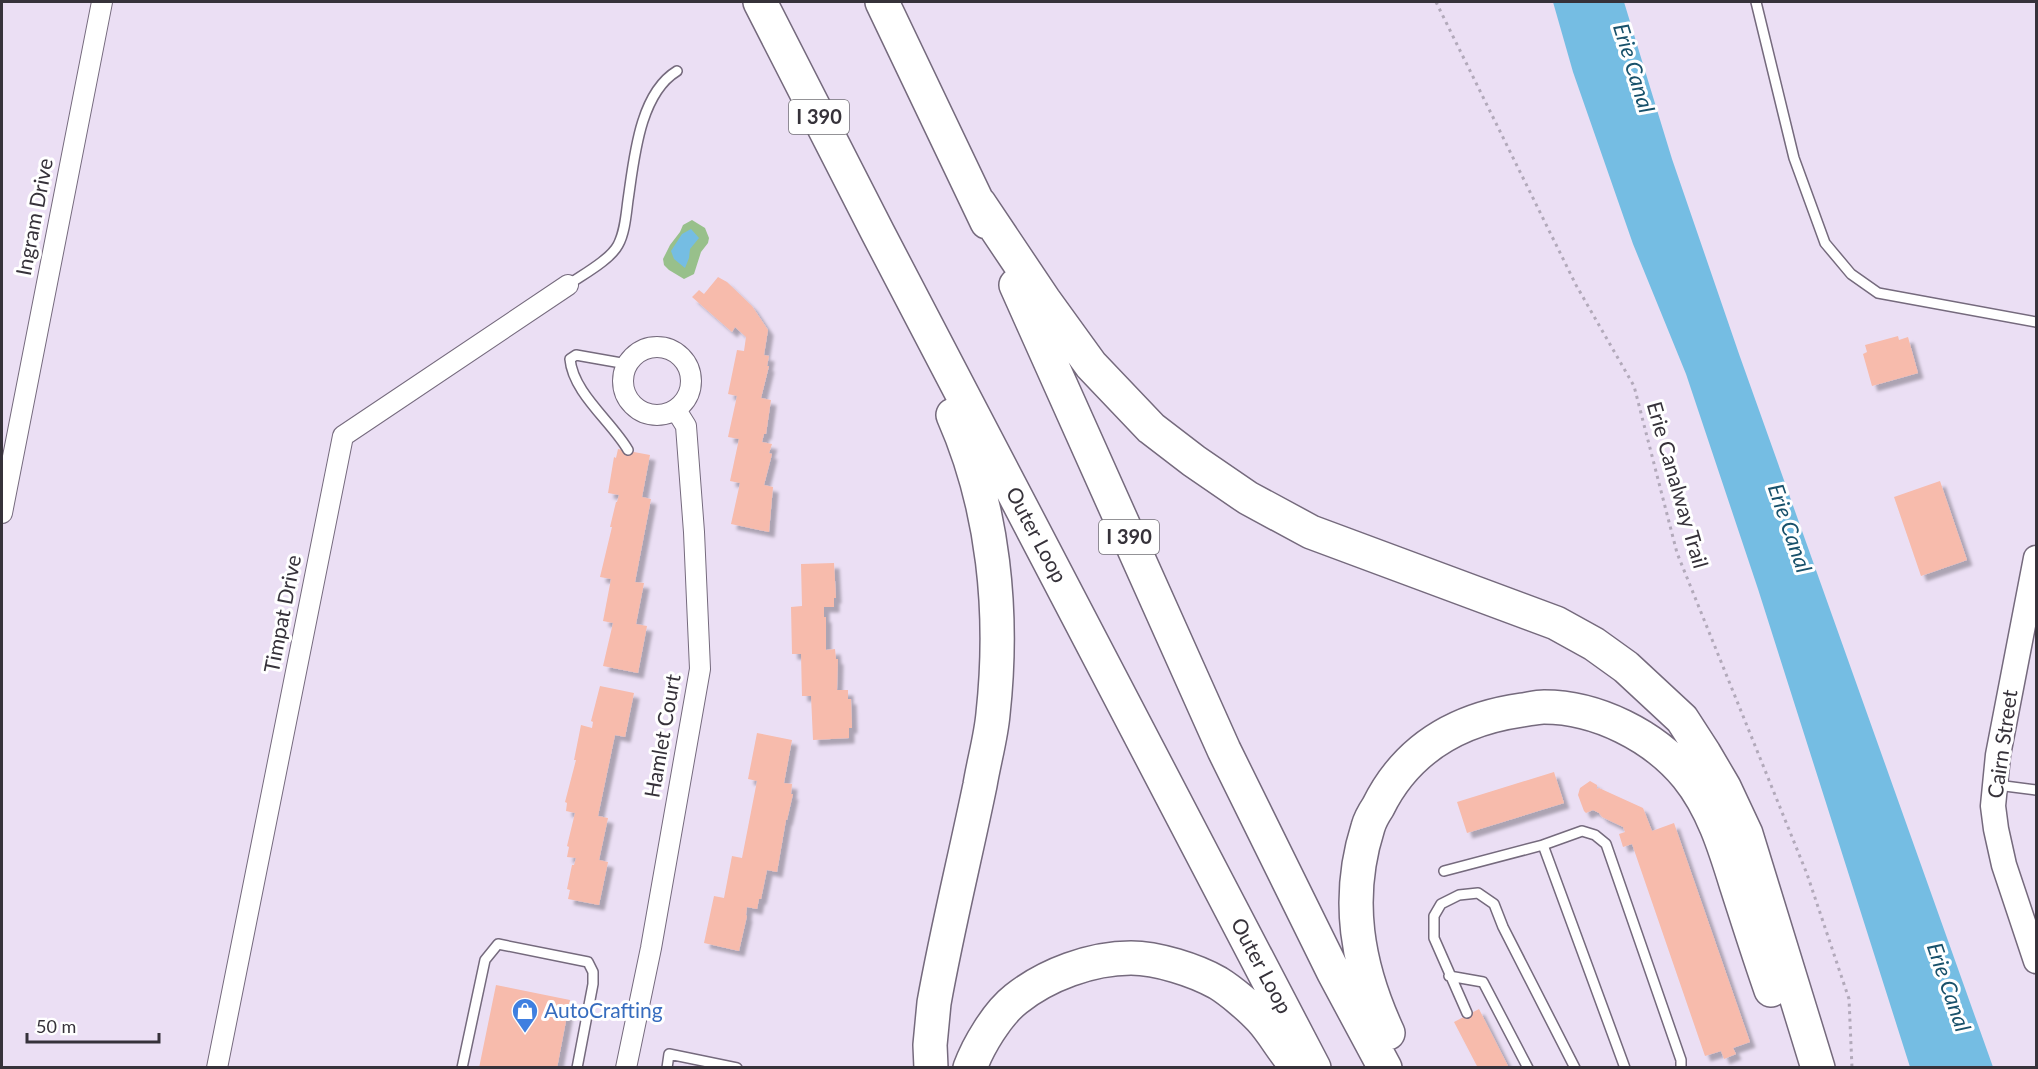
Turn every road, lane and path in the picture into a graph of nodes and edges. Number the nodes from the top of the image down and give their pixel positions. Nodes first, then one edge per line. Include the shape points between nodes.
1 (102, 2) edge
2 (760, 2) edge
3 (882, 2) edge
4 (1436, 2) edge
5 (1756, 2) edge
6 (677, 71) dead end
7 (979, 203) junction
8 (878, 233) junction
9 (568, 285) joint
10 (2037, 321) edge
11 (627, 364) junction
12 (676, 410) junction
13 (628, 450) dead end
14 (2, 513) edge
15 (2037, 558) edge
16 (1994, 784) junction
17 (2037, 790) edge
18 (1543, 845) junction
19 (1444, 871) dead end
20 (2037, 961) edge
21 (1449, 976) junction
22 (1467, 1013) dead end
23 (1681, 1064) edge
24 (217, 1068) edge
25 (462, 1068) edge
26 (577, 1068) edge
27 (626, 1068) edge
28 (667, 1068) edge
29 (736, 1068) edge
30 (931, 1068) edge
31 (970, 1068) edge
32 (1299, 1068) edge
33 (1314, 1068) edge
34 (1384, 1068) edge
35 (1404, 1068) edge
36 (1528, 1068) edge
37 (1575, 1068) edge
38 (1625, 1068) edge
39 (1796, 1068) edge
40 (1818, 1068) edge
41 (1852, 1068) edge

1 - 14 street, Ingram Drive
2 - 8 highway, Outer Loop / I 390
3 - 7 highway, I 390
4 - 41 path, Erie Canalway Trail via 1576,285 1634,386 1677,552 1807,874 1849,999
5 - 10 lane via 1794,158 1825,243 1851,274 1878,293
6 - 9 lane via 650,103 634,154 618,246
7 - 34 highway, I 390 via 1224,750
7 - 40 highway via 1091,365 1151,428 1194,461 1248,498 1311,532 1556,623 1626,667 1682,719 1724,787 1746,834
8 - 30 highway via 961,433 979,489 992,552 997,607 993,716 938,980
8 - 33 highway, Outer Loop / I 390
9 - 24 street, Timpat Drive via 343,436
11 - 12 street via 623,386 634,406 654,416
11 - 12 street via 634,356 655,347 677,353 685,361 692,382 690,393
11 - 13 lane via 576,355 570,359 584,392
12 - 27 street, Hamlet Court via 686,426 700,669
15 - 16 street, Cairn Street
16 - 17 lane
16 - 20 street, Cairn Street via 1999,848
18 - 19 lane
18 - 23 lane via 1582,831 1606,844
18 - 38 lane
21 - 22 lane
21 - 36 lane via 1483,982
21 - 37 lane via 1434,938 1434,916 1441,904 1459,895 1478,893 1494,904
25 - 26 lane via 484,960 498,944 588,962 593,984
28 - 29 lane via 669,1054
31 - 32 highway via 991,1029 1014,1000 1039,983 1072,969 1132,958 1192,971 1219,984 1260,1018
35 - 39 highway via 1373,1001 1356,926 1355,892 1368,825 1401,770 1450,731 1497,714 1544,707 1599,717 1627,729 1655,746 1687,776 1721,837

